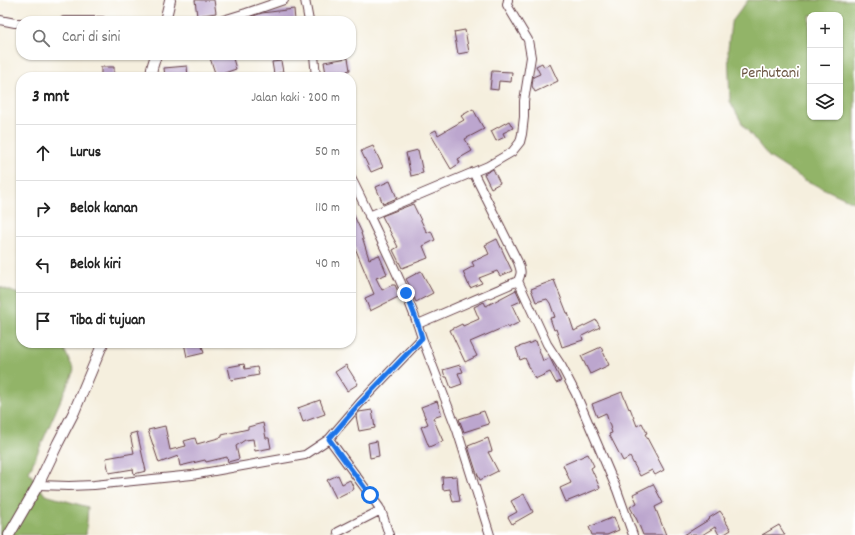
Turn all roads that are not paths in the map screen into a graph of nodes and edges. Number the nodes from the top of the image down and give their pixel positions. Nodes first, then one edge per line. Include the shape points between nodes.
1 (170, 0) edge
2 (284, 0) edge
3 (305, 0) edge
4 (508, 0) edge
5 (166, 16) edge
6 (236, 16) edge
7 (308, 16) edge
8 (0, 20) edge
9 (16, 23) edge
10 (155, 60) edge
11 (314, 60) edge
12 (152, 72) edge
13 (316, 72) edge
14 (473, 172) junction
15 (356, 187) edge
16 (370, 216) junction
17 (518, 281) junction
18 (418, 324) junction
19 (422, 338) junction
20 (101, 348) edge
21 (329, 439) junction
22 (38, 485) junction
23 (381, 510) junction
24 (338, 532) dead end
25 (9, 535) edge
26 (389, 535) edge
27 (490, 535) edge
28 (633, 535) edge

1 - 5 street
2 - 6 street
3 - 7 street
4 - 14 street via 507,5 528,40 531,57 522,134 520,142 512,152
8 - 9 street
10 - 12 street
11 - 13 street
14 - 16 street
14 - 17 street via 518,262 521,274
15 - 16 street
16 - 18 street
17 - 18 street
17 - 28 street via 547,344 576,394 617,490
18 - 19 street
19 - 21 street
19 - 27 street via 457,430
20 - 22 street via 74,412
21 - 22 street via 305,455 192,475 94,485
21 - 23 street
22 - 25 street
23 - 24 street
23 - 26 street

